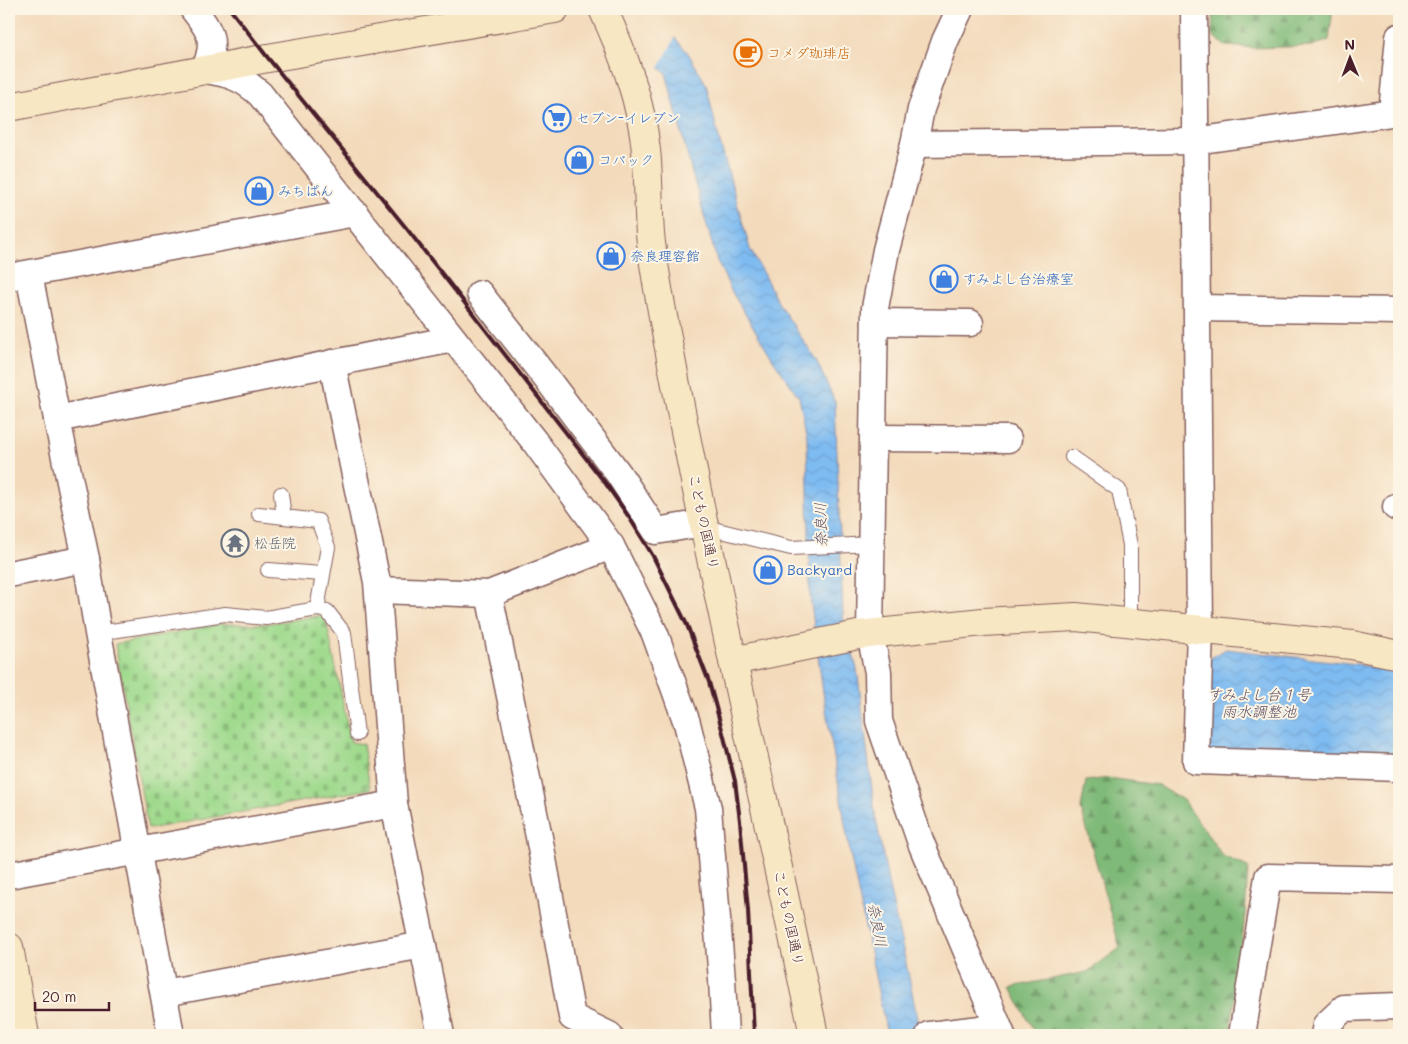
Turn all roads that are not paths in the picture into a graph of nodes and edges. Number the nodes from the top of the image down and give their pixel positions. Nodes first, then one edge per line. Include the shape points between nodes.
1 (193, 9) edge
2 (555, 9) edge
3 (603, 9) edge
4 (960, 9) edge
5 (1194, 9) edge
6 (1399, 36) edge
7 (205, 70) junction
8 (9, 107) edge
9 (1195, 141) junction
10 (914, 144) junction
11 (355, 213) junction
12 (19, 276) edge
13 (480, 294) dead end
14 (1198, 308) junction
15 (1399, 311) edge
16 (875, 322) junction
17 (970, 323) dead end
18 (453, 339) junction
19 (332, 363) junction
20 (57, 418) junction
21 (874, 438) junction
22 (1008, 439) dead end
23 (1072, 457) dead end
24 (281, 494) dead end
25 (259, 514) dead end
26 (284, 517) junction
27 (704, 525) junction
28 (872, 544) junction
29 (611, 546) junction
30 (86, 559) junction
31 (268, 570) dead end
32 (9, 574) edge
33 (322, 574) junction
34 (378, 590) junction
35 (489, 594) junction
36 (317, 609) junction
37 (1130, 622) junction
38 (1200, 629) junction
39 (98, 633) junction
40 (864, 634) junction
41 (1399, 655) edge
42 (733, 661) junction
43 (357, 734) dead end
44 (1399, 768) edge
45 (394, 804) junction
46 (138, 850) junction
47 (9, 875) edge
48 (1399, 880) edge
49 (423, 945) junction
50 (9, 946) edge
51 (164, 994) junction
52 (1399, 1006) edge
53 (1000, 1031) edge
54 (25, 1035) edge
55 (171, 1035) edge
56 (441, 1035) edge
57 (609, 1035) edge
58 (724, 1035) edge
59 (814, 1035) edge
60 (929, 1035) edge
61 (1242, 1035) edge
62 (1324, 1035) edge

1 - 7 street via 207,27 212,42
2 - 7 street
3 - 27 street, こどもの国通り via 617,38 639,110 646,150 650,235 657,280
4 - 10 street via 921,109
5 - 9 street
6 - 9 street via 1392,113
7 - 8 street
7 - 11 street via 240,78 260,94
9 - 10 street
9 - 14 street
10 - 16 street via 886,250
11 - 12 street
11 - 18 street
12 - 20 street
13 - 27 street via 618,473 656,532
14 - 15 street
14 - 38 street
16 - 17 street
16 - 21 street
18 - 19 street
18 - 29 street via 536,442
19 - 20 street
19 - 34 street
20 - 30 street
21 - 22 street
21 - 28 street
23 - 37 lane via 1118,490 1130,545
24 - 26 lane
25 - 26 lane
26 - 33 lane via 318,522 328,547
27 - 28 lane via 791,548
27 - 42 street, こどもの国通り
28 - 40 street
29 - 35 street
29 - 58 street via 655,634 687,723 708,808
30 - 32 street
30 - 39 street
31 - 33 lane
33 - 36 lane
34 - 35 street
34 - 45 street
35 - 57 street via 572,1016
36 - 39 lane via 266,618 225,614
36 - 43 lane via 327,610 344,633
37 - 38 street
37 - 40 street via 1076,617
38 - 41 street via 1352,645
38 - 44 street via 1196,761
39 - 46 street
40 - 42 street
40 - 53 street via 878,672 879,721 921,843
42 - 59 street, こどもの国通り
45 - 46 street
45 - 49 street
46 - 47 street
46 - 51 street
48 - 61 street via 1268,877
49 - 51 street
49 - 56 street
50 - 54 street
51 - 55 street
52 - 62 street via 1344,1008 1326,1025
53 - 60 street

